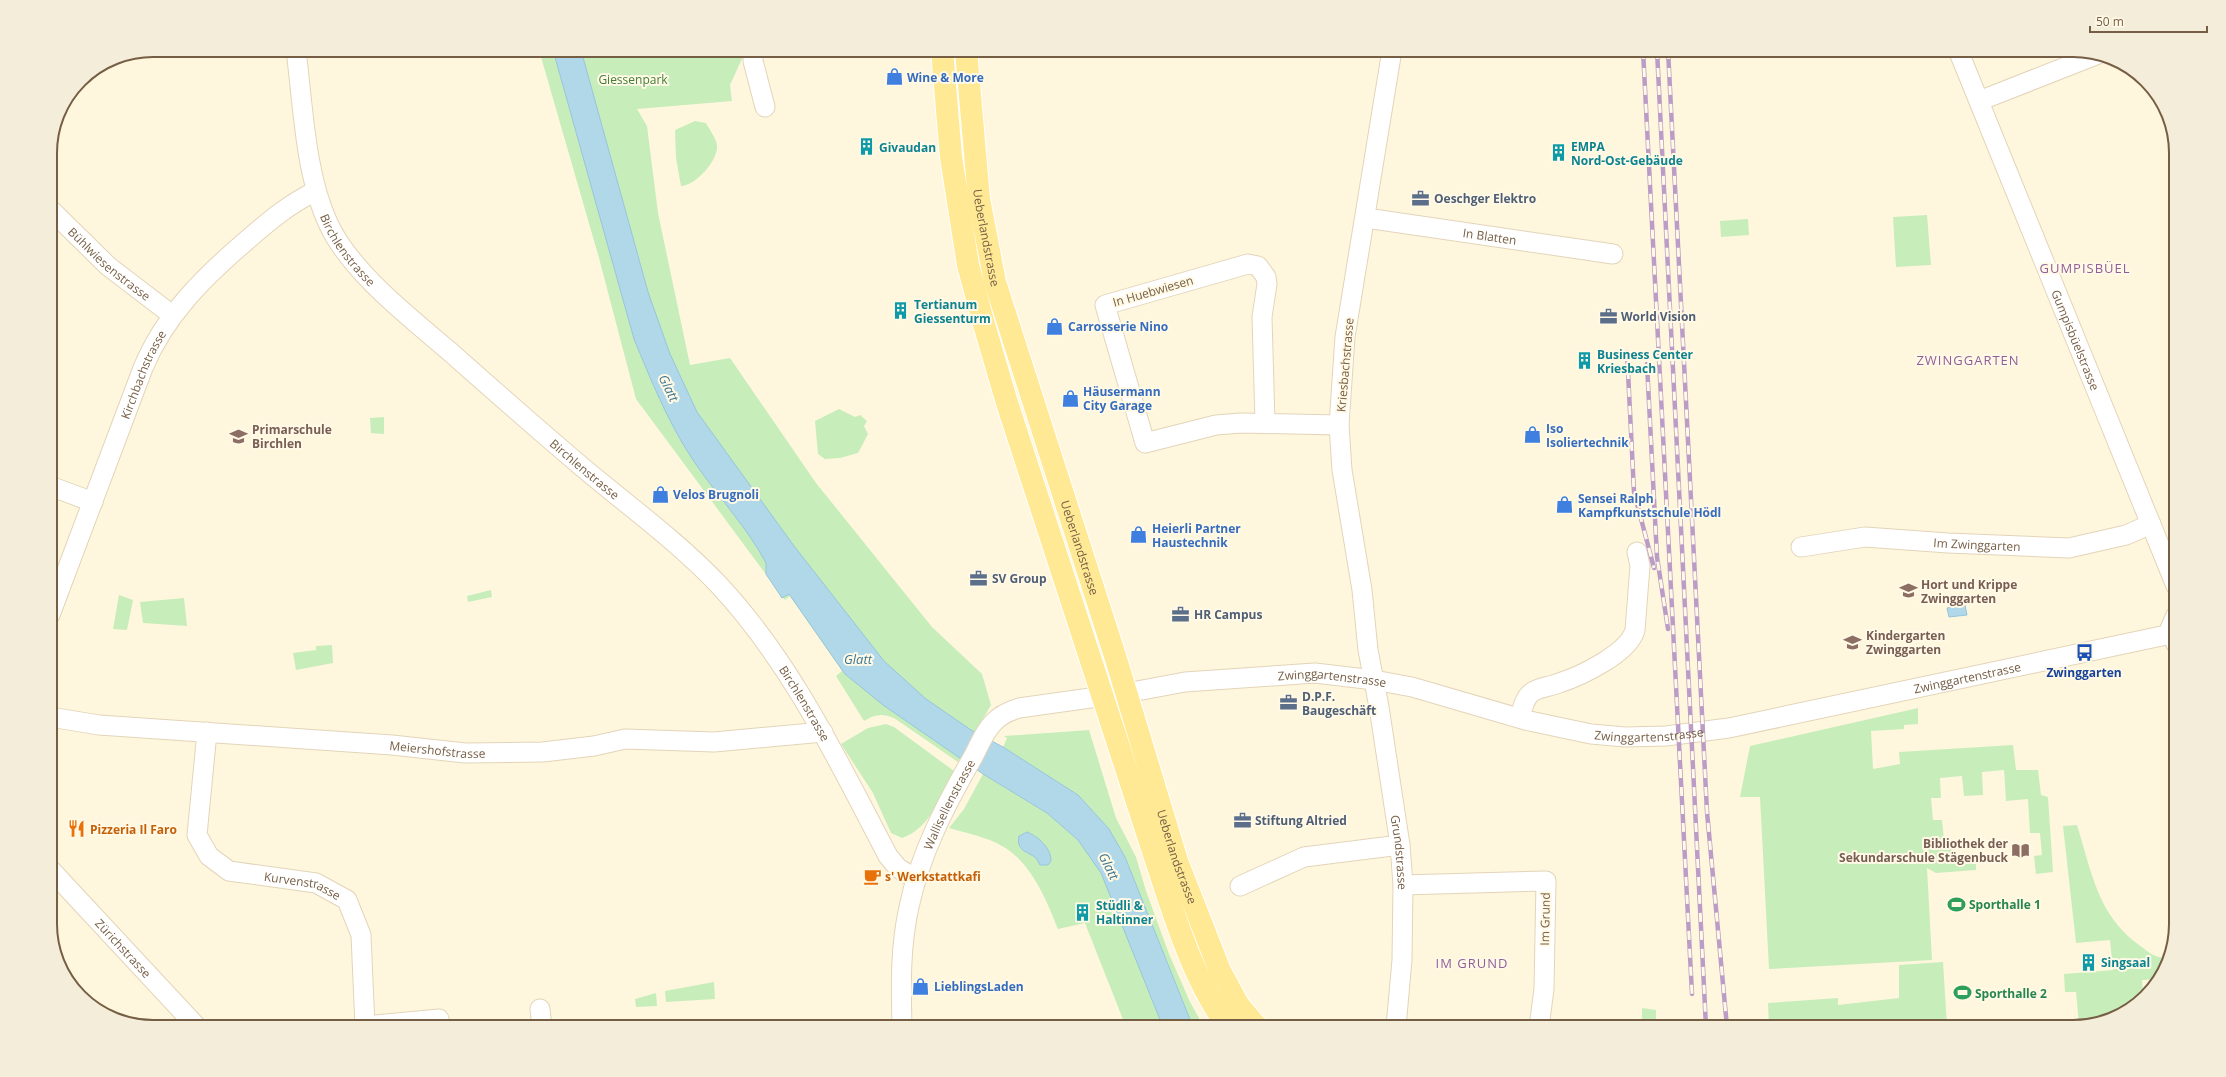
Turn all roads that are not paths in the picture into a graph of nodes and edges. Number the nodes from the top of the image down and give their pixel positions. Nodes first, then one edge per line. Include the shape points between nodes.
1 (297, 57) edge
2 (753, 57) edge
3 (943, 57) edge
4 (967, 57) edge
5 (1391, 57) edge
6 (1961, 57) edge
7 (2087, 58) edge
8 (1979, 101) junction
9 (765, 107) dead end
10 (316, 191) junction
11 (57, 216) edge
12 (1366, 218) junction
13 (1613, 254) dead end
14 (172, 315) junction
15 (1265, 422) junction
16 (1339, 424) junction
17 (57, 489) edge
18 (93, 502) junction
19 (2152, 524) junction
20 (1800, 547) dead end
21 (1637, 552) dead end
22 (2169, 568) edge
23 (57, 597) edge
24 (2169, 640) edge
25 (1374, 680) junction
26 (1126, 693) junction
27 (1102, 696) junction
28 (57, 718) edge
29 (1520, 718) junction
30 (207, 732) junction
31 (824, 732) junction
32 (1400, 845) junction
33 (57, 877) edge
34 (916, 879) junction
35 (1403, 885) junction
36 (1240, 886) dead end
37 (439, 1019) dead end
38 (190, 1020) edge
39 (365, 1020) edge
40 (428, 1020) edge
41 (902, 1020) edge
42 (1224, 1020) edge
43 (1252, 1020) edge
44 (1397, 1020) edge
45 (1539, 1020) edge

1 - 10 street, Birchlenstrasse
2 - 9 street
3 - 27 main road, Ueberlandstrasse via 951,157 968,266 1007,403
4 - 26 main road, Ueberlandstrasse via 979,199 995,282
5 - 12 street, Kriesbachstrasse
6 - 8 street, Gumpisbüelstrasse
7 - 8 street
8 - 19 street, Gumpisbüelstrasse
10 - 14 street, Kirchbachstrasse via 284,208 201,281
10 - 31 street, Birchlenstrasse via 339,243 352,261 380,289 575,461 662,532 719,586 776,656
11 - 14 street, Bühlwiesenstrasse via 108,266
12 - 13 street, In Blatten
12 - 16 street, Kriesbachstrasse via 1345,337
14 - 18 street, Kirchbachstrasse via 149,352
15 - 15 street, In Huebwiesen via 1216,425 1145,443 1105,305 1248,264 1258,266 1267,284 1262,338
15 - 16 street, In Huebwiesen
16 - 25 street, Kriesbachstrasse via 1342,470
17 - 18 street
18 - 23 street, Kirchbachstrasse
19 - 20 street, Im Zwinggarten via 2126,535 2069,548 1951,544 1865,537
19 - 22 street, Gumpisbüelstrasse
21 - 29 street via 1640,566 1635,630 1632,639 1613,655 1587,671 1532,692
24 - 29 street, Zwinggartenstrasse via 1698,733 1625,737 1554,728
25 - 26 street, Zwinggartenstrasse via 1315,674 1279,675 1185,682
25 - 29 street, Zwinggartenstrasse via 1412,687
25 - 32 street, Grundstrasse
26 - 27 street, Wallisellenstrasse
26 - 43 main road, Ueberlandstrasse via 1177,861 1202,926 1220,970
27 - 34 street, Wallisellenstrasse via 1019,708 1003,714 988,730 965,770 928,845
27 - 42 main road, Ueberlandstrasse via 1182,937 1201,980
28 - 30 street, Meiershofstrasse via 99,725
30 - 31 street, Meiershofstrasse via 392,745 465,753 543,752 594,746 625,739 714,742
30 - 39 street, Kurvenstrasse via 197,835 209,856 228,871 316,883 347,900 361,935
31 - 34 street, Birchlenstrasse via 888,856 898,868
32 - 35 street, Grundstrasse
32 - 36 street via 1304,857
33 - 38 street, Zürichstrasse
34 - 41 street, Wallisellenstrasse via 901,962
35 - 44 street, Grundstrasse via 1402,960
35 - 45 street, Im Grund via 1546,881 1544,988
37 - 40 street, Kurvenstrasse

